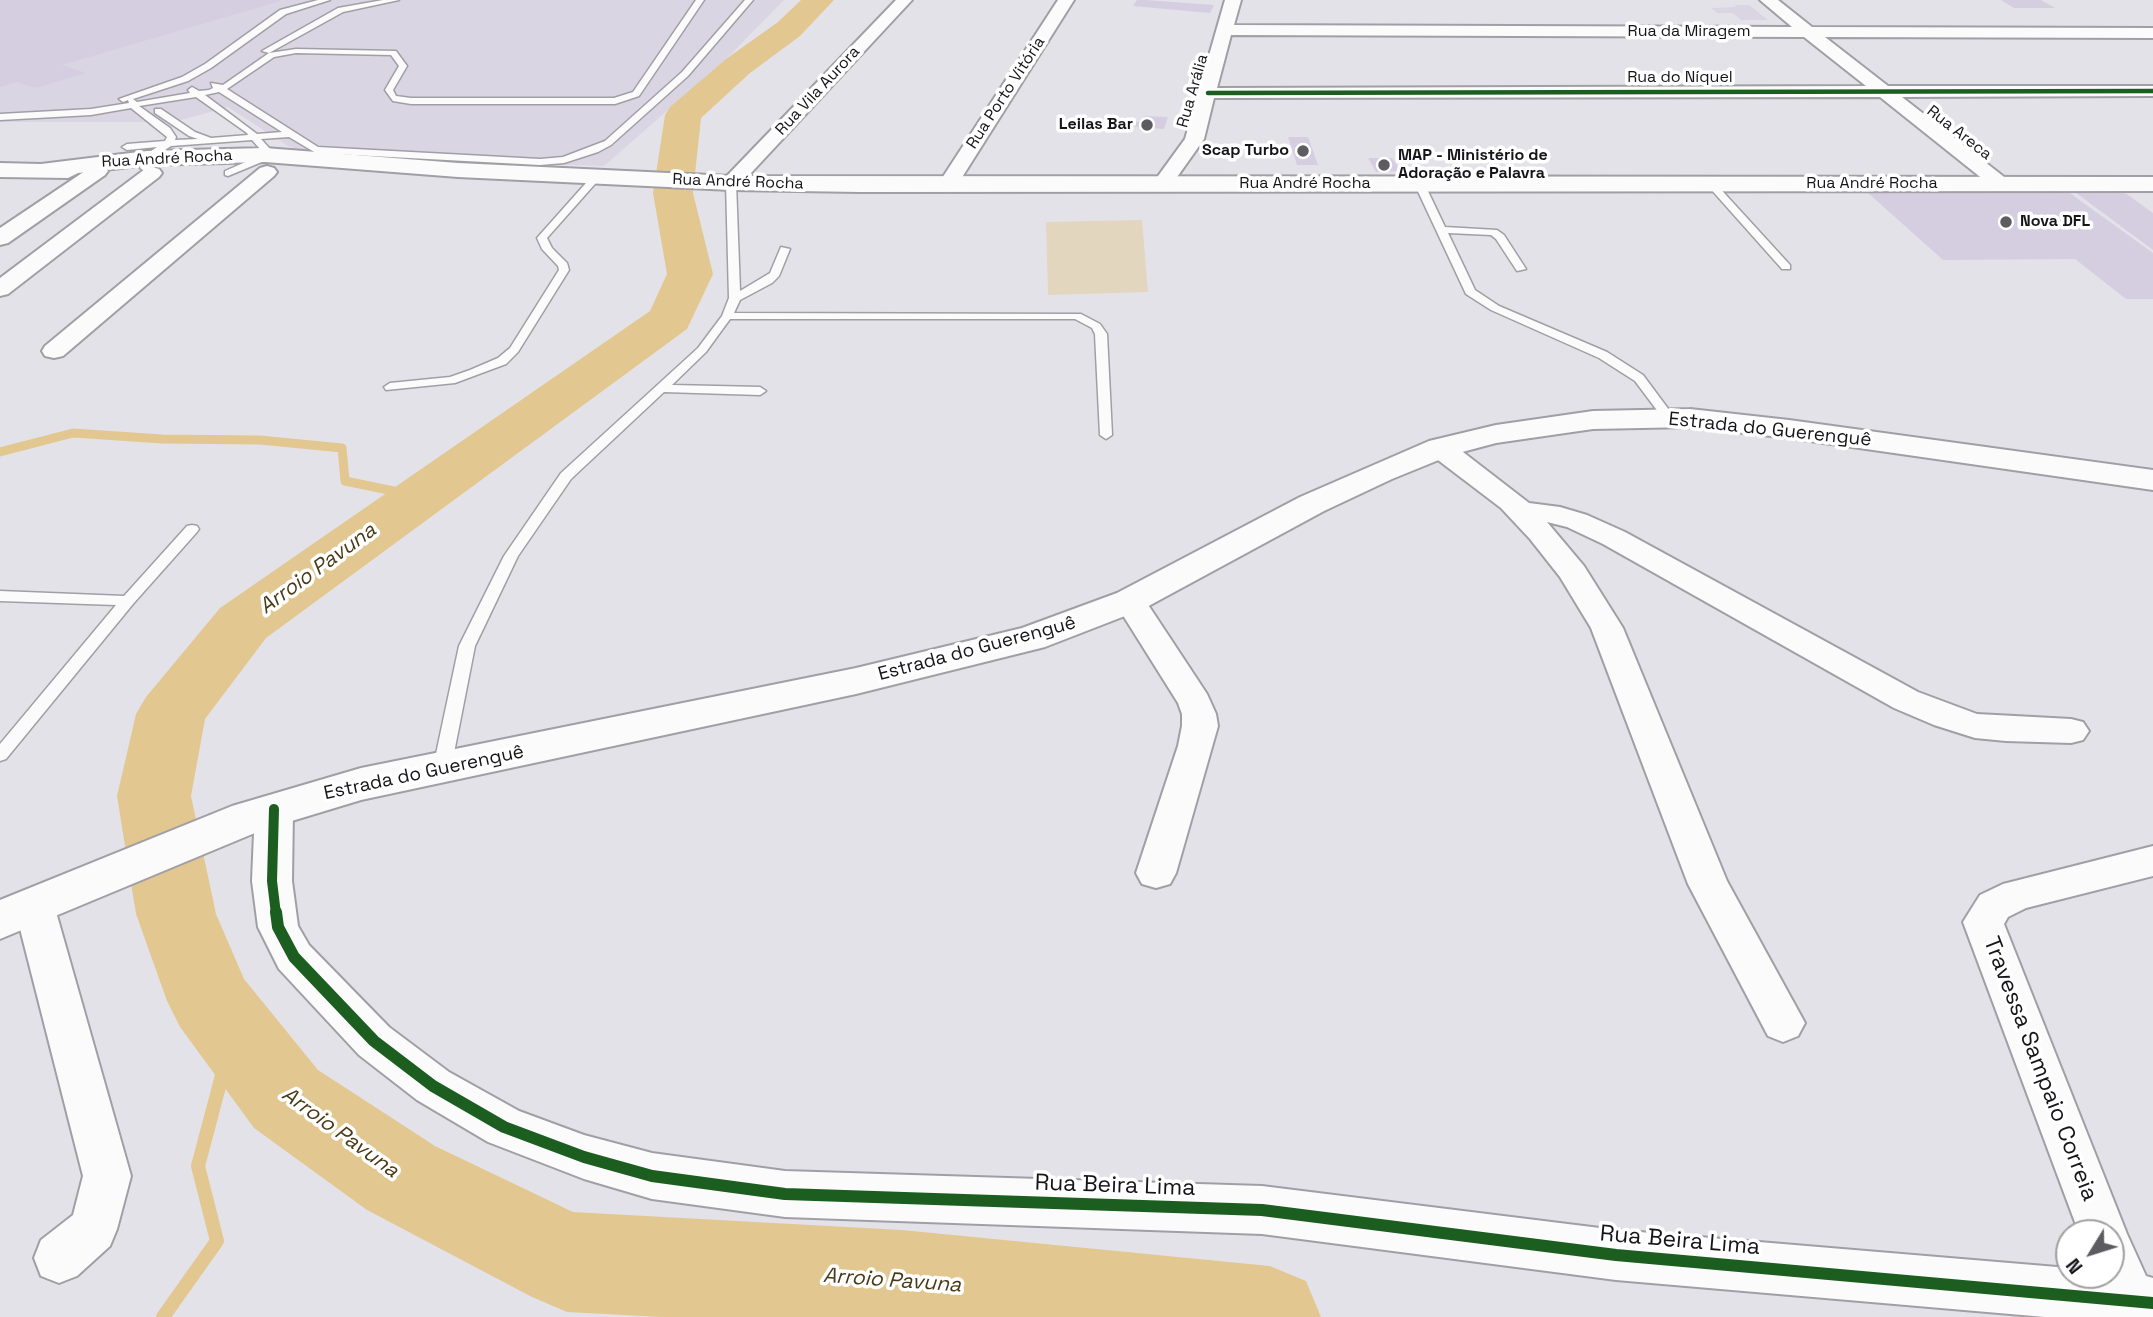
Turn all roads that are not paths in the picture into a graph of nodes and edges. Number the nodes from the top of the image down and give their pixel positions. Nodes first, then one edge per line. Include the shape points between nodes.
1 (299, 0) edge
2 (326, 0) edge
3 (395, 0) edge
4 (700, 0) edge
5 (749, 0) edge
6 (904, 0) edge
7 (1066, 0) edge
8 (1233, 0) edge
9 (1768, 0) edge
10 (283, 12) junction
11 (1225, 30) junction
12 (1812, 33) junction
13 (2153, 33) edge
14 (273, 46) junction
15 (296, 51) junction
16 (208, 66) junction
17 (218, 77) junction
18 (188, 86) junction
19 (220, 90) junction
20 (1882, 91) junction
21 (2153, 91) edge
22 (1208, 93) junction
23 (197, 95) junction
24 (136, 96) junction
25 (163, 102) junction
26 (133, 107) junction
27 (0, 116) edge
28 (293, 137) junction
29 (214, 141) junction
30 (168, 144) junction
31 (263, 152) junction
32 (142, 153) junction
33 (0, 170) edge
34 (43, 170) junction
35 (98, 172) junction
36 (597, 176) junction
37 (726, 182) junction
38 (1163, 183) junction
39 (2001, 184) junction
40 (2153, 184) edge
41 (1420, 185) junction
42 (1712, 185) junction
43 (947, 186) junction
44 (1442, 230) junction
45 (0, 238) edge
46 (785, 249) dead end
47 (1786, 267) dead end
48 (1521, 268) dead end
49 (0, 289) edge
50 (735, 298) junction
51 (727, 316) junction
52 (54, 351) dead end
53 (390, 387) dead end
54 (660, 388) junction
55 (760, 391) dead end
56 (1669, 418) junction
57 (1106, 435) dead end
58 (1440, 448) junction
59 (2153, 480) edge
60 (1521, 512) junction
61 (192, 528) dead end
62 (0, 596) edge
63 (128, 601) junction
64 (1130, 601) junction
65 (2071, 731) dead end
66 (0, 755) edge
67 (442, 768) junction
68 (260, 813) junction
69 (2153, 860) edge
70 (1156, 873) dead end
71 (32, 906) edge
72 (1783, 1023) dead end
73 (2098, 1219) edge
74 (59, 1258) dead end
75 (2125, 1275) edge
76 (2141, 1301) edge

1 - 10 lane
2 - 10 lane
3 - 14 lane via 341,10
4 - 15 lane via 636,94 615,101 411,101 393,98 389,90 403,66 393,53
5 - 28 lane via 685,74 608,143 580,156 540,162 332,153
6 - 37 street, Rua Vila Aurora
7 - 43 street, Rua Porto Vitória
8 - 11 street, Rua Arália
9 - 12 street, Rua Areca
10 - 16 lane
11 - 12 street, Rua da Miragem
11 - 22 street, Rua Arália
12 - 13 street, Rua da Miragem
12 - 20 street, Rua Areca
14 - 15 lane
14 - 17 lane
15 - 19 lane via 272,55
16 - 18 lane
16 - 24 lane
17 - 18 lane
17 - 19 lane
18 - 23 lane
18 - 24 lane
18 - 25 lane
19 - 23 lane
19 - 28 lane
20 - 21 street, Rua do Níquel
20 - 22 street, Rua do Níquel
20 - 39 street, Rua Areca
22 - 38 street, Rua Arália via 1194,139
23 - 25 lane
23 - 31 lane
24 - 26 lane
24 - 27 lane
25 - 26 lane
25 - 29 lane via 158,111 192,134
26 - 27 lane
26 - 30 lane via 167,130 172,137
28 - 31 lane
29 - 30 lane
29 - 31 lane
30 - 32 lane
30 - 32 lane
31 - 32 main road, Rua André Rocha
31 - 32 main road, Rua André Rocha via 228,173
31 - 36 main road, Rua André Rocha via 458,170
31 - 52 street
32 - 34 main road, Rua André Rocha
32 - 35 main road, Rua André Rocha
32 - 49 street
33 - 34 main road, Rua André Rocha
34 - 35 main road, Rua André Rocha
35 - 45 street
36 - 37 main road, Rua André Rocha
36 - 53 lane via 542,238 564,270 514,350 502,361 451,380
37 - 43 main road, Rua André Rocha
37 - 50 lane
38 - 41 main road, Rua André Rocha
38 - 43 main road, Rua André Rocha
39 - 40 main road, Rua André Rocha
39 - 42 main road, Rua André Rocha
41 - 42 main road, Rua André Rocha
41 - 44 lane
42 - 47 lane
44 - 48 lane via 1493,233
44 - 56 lane via 1470,292 1495,308 1603,355 1639,379
46 - 50 lane via 768,281
50 - 51 lane
51 - 54 lane via 702,350
51 - 57 lane via 1077,316 1101,334
54 - 55 lane
54 - 67 lane via 566,476 511,556 467,646
56 - 58 main road, Estrada do Guerenguê via 1539,426
56 - 59 main road, Estrada do Guerenguê via 1789,429
58 - 60 street
58 - 64 main road, Estrada do Guerenguê via 1312,504
60 - 65 street via 1550,513 1614,538 1906,700 1946,716 1985,727
60 - 72 street via 1573,573 1607,628 1708,884
61 - 63 lane
62 - 63 lane
63 - 66 lane
64 - 67 main road, Estrada do Guerenguê via 1032,638 971,654
64 - 70 street via 1199,714 1196,746
67 - 68 main road, Estrada do Guerenguê via 361,784
68 - 71 main road, Estrada do Guerenguê
68 - 76 street, Rua Beira Lima via 278,927 293,957 365,1032 433,1086 504,1127 641,1173 785,1194 1262,1210 1616,1255
69 - 73 street, Travessa Sampaio Correia via 2017,895 1994,906 1983,922
71 - 74 street via 107,1175 93,1229
75 - 76 street

